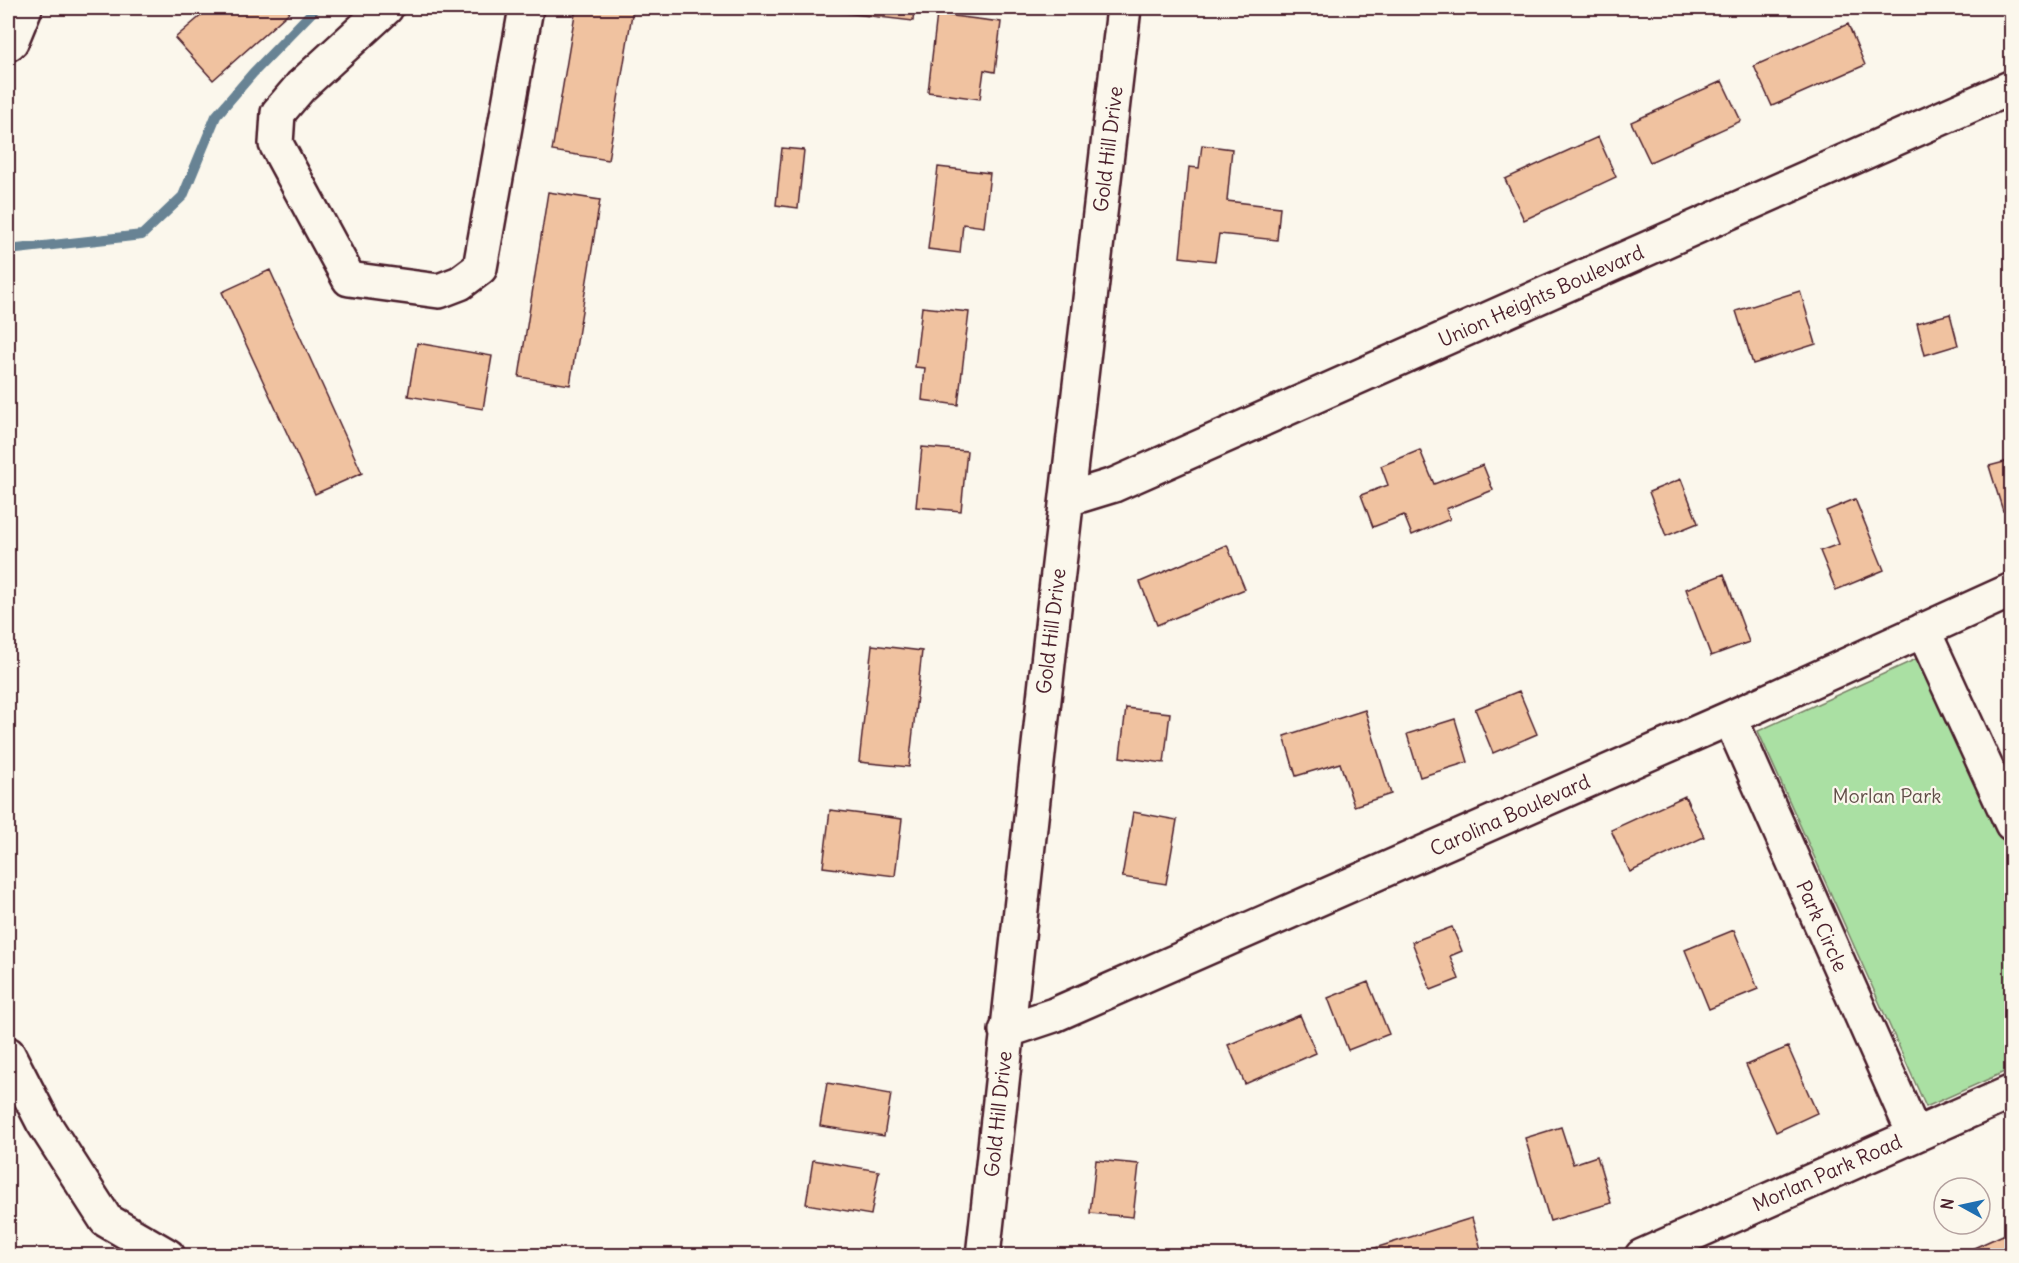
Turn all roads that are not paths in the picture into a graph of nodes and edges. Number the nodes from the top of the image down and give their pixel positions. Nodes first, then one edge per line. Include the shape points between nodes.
1 (25, 8) edge
2 (386, 8) edge
3 (526, 8) edge
4 (1124, 8) edge
5 (8, 44) edge
6 (2012, 87) edge
7 (1068, 499) junction
8 (2012, 590) edge
9 (1923, 630) junction
10 (1730, 718) junction
11 (2012, 824) edge
12 (1006, 1032) junction
13 (8, 1054) edge
14 (2012, 1092) edge
15 (1914, 1134) junction
16 (168, 1256) edge
17 (983, 1256) edge
18 (1642, 1256) edge

1 - 5 street
2 - 3 street via 301,86 278,113 276,144 349,279 439,291 460,283 480,268
4 - 7 street, Gold Hill Drive
6 - 7 street, Union Heights Boulevard via 1114,485
7 - 12 street, Gold Hill Drive
8 - 9 street, Carolina Boulevard
9 - 10 street, Carolina Boulevard
9 - 11 street
10 - 12 street, Carolina Boulevard via 1053,1015
10 - 15 street, Park Circle
12 - 17 street, Gold Hill Drive
13 - 16 street via 43,1122 106,1220
14 - 15 street, Morlan Park Road
15 - 18 street, Morlan Park Road

